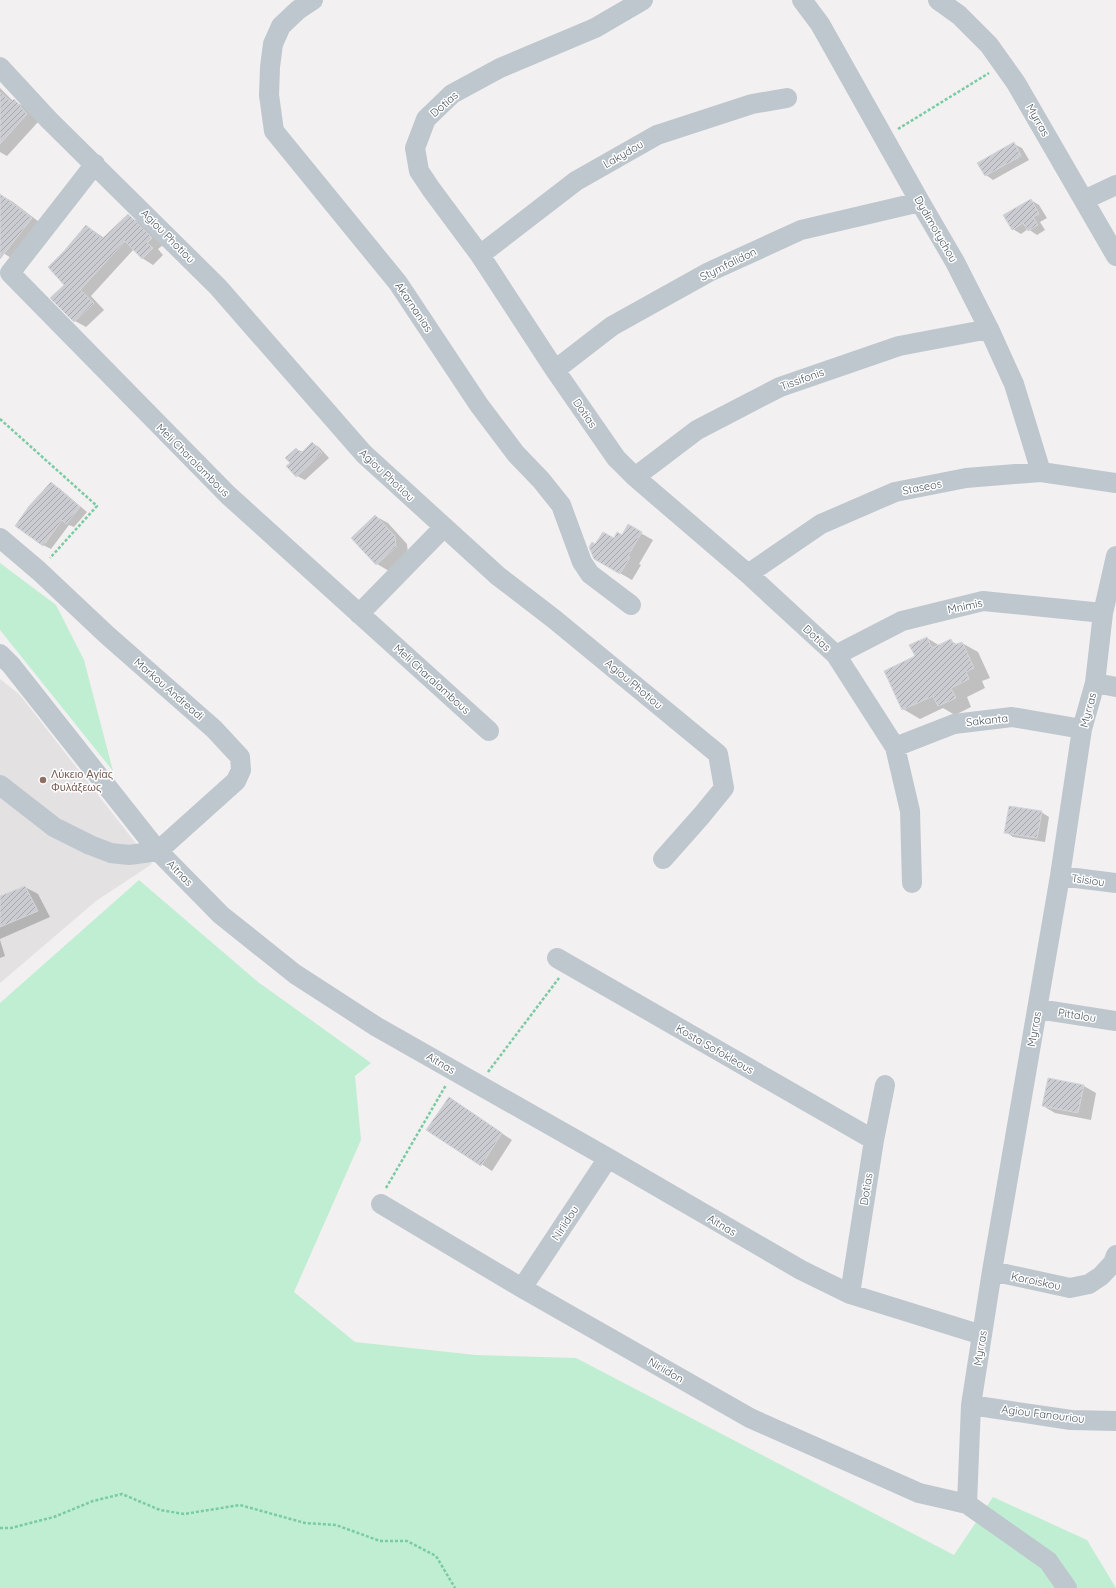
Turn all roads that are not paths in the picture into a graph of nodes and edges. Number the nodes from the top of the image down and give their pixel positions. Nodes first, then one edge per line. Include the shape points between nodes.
1 (313, 0) edge
2 (643, 0) edge
3 (802, 0) edge
4 (938, 0) edge
5 (0, 67) edge
6 (787, 98) dead end
7 (95, 164) junction
8 (1116, 185) edge
9 (1084, 200) junction
10 (920, 202) junction
11 (480, 255) junction
12 (1116, 256) edge
13 (5, 271) edge
14 (989, 329) junction
15 (556, 370) junction
16 (1041, 472) junction
17 (635, 477) junction
18 (1116, 482) edge
19 (444, 527) junction
20 (0, 538) edge
21 (1116, 556) edge
22 (748, 574) junction
23 (631, 605) dead end
24 (1103, 613) junction
25 (360, 614) junction
26 (0, 654) edge
27 (836, 655) junction
28 (1095, 683) junction
29 (1116, 687) edge
30 (1082, 729) junction
31 (489, 731) dead end
32 (895, 747) junction
33 (0, 785) edge
34 (158, 850) junction
35 (663, 859) dead end
36 (1060, 876) junction
37 (1116, 883) edge
38 (912, 884) dead end
39 (563, 962) road end
40 (1038, 1009) junction
41 (1116, 1020) edge
42 (885, 1085) dead end
43 (874, 1140) junction
44 (608, 1158) junction
45 (381, 1204) road end
46 (1116, 1255) edge
47 (992, 1271) junction
48 (522, 1288) junction
49 (850, 1294) junction
50 (982, 1335) junction
51 (971, 1405) junction
52 (1116, 1421) edge
53 (967, 1504) junction
54 (1067, 1588) edge

1 - 23 street, Akarnanias via 281,26 273,44 269,95 274,131 398,283 479,405 516,454 561,505 582,562 590,574
2 - 11 street, Dotias via 595,28 500,68 452,94 426,119 415,148 420,171
3 - 10 street, Dydimotychou via 820,24
4 - 9 street, Myrras via 959,15 989,45 1003,64
5 - 7 street, Agiou Photiou via 49,120
6 - 11 street, Lakydou via 752,104 657,135 576,181
7 - 13 street, Meli Charalambous
7 - 19 street, Agiou Photiou via 218,286 364,454
8 - 9 street
9 - 12 street, Myrras
10 - 14 street, Dydimotychou via 955,262
10 - 15 street, Stymfalidon via 801,230 716,269 612,326
11 - 15 street, Dotias
13 - 25 street, Meli Charalambous via 228,495
14 - 16 street, Dydimotychou via 1014,384
14 - 17 street, Tissifonis via 899,346 780,387 697,430
15 - 17 street, Dotias via 616,458
16 - 18 street, Staseos
16 - 22 street, Staseos via 966,478 895,492 820,524
17 - 22 street, Dotias
19 - 25 street
19 - 35 street, Agiou Photiou via 498,576 718,754 724,788
20 - 34 street, Markou Andreadi via 214,729 240,757 241,770 236,781
21 - 24 street, Myrras
22 - 27 street, Dotias
24 - 27 street, Mnimis via 983,601 902,621
24 - 28 street, Myrras
25 - 31 street, Meli Charalambous
26 - 34 street, Aitnas
27 - 32 street, Dotias
28 - 29 street
28 - 30 street, Myrras
30 - 32 street, Sakanta via 1012,717 954,724
30 - 36 street, Myrras
32 - 38 street, Dotias via 910,811
33 - 34 street via 54,827 90,845 111,853 129,855
34 - 44 street, Aitnas via 221,915 295,974 377,1027
36 - 37 street, Tsisiou
36 - 40 street, Myrras
39 - 43 street, Kosta Sofokleous
40 - 41 street, Pittalou
40 - 47 street, Myrras
42 - 43 street, Dotias
43 - 49 street, Dotias
44 - 48 street, Niriidou
44 - 49 street, Aitnas via 801,1270
45 - 48 street, Niriidon
46 - 47 street, Koroiskou via 1101,1276 1088,1284 1070,1288
47 - 50 street, Myrras
48 - 53 street, Niriidon via 750,1418 919,1493
49 - 50 street, Aitnas
50 - 51 street, Myrras
51 - 52 street, Agiou Fanouriou via 1071,1420
51 - 53 street, Myrras
53 - 54 street via 1048,1561

